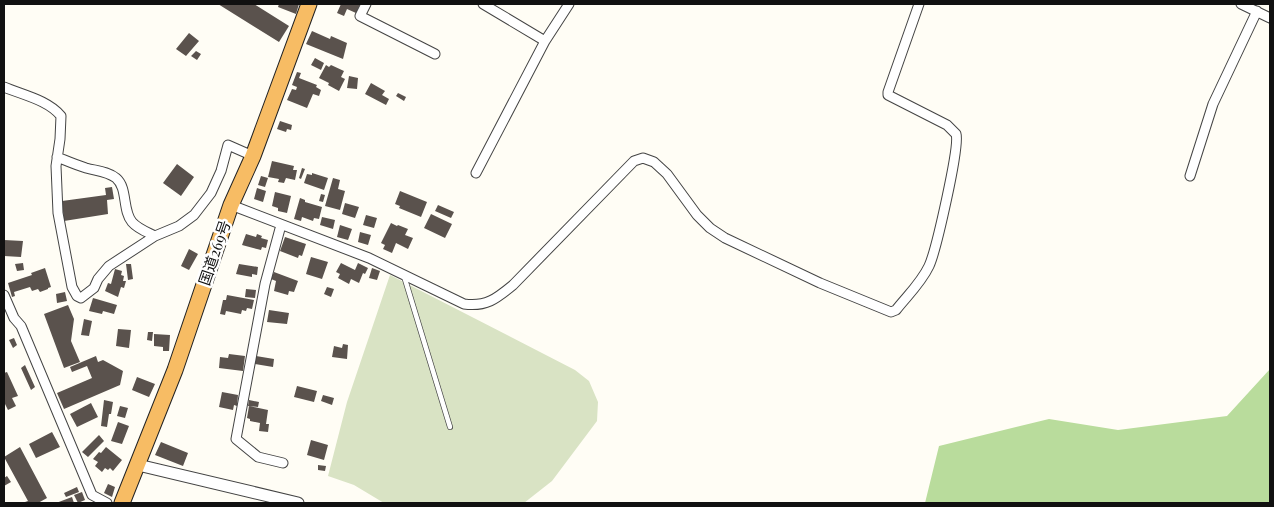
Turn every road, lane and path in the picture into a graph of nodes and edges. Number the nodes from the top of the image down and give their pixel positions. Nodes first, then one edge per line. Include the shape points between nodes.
1 (309, 4) edge
2 (366, 4) edge
3 (483, 4) edge
4 (569, 4) edge
5 (919, 4) edge
6 (1241, 4) edge
7 (1257, 11) junction
8 (1270, 18) edge
9 (545, 41) junction
10 (435, 54) dead end
11 (4, 87) edge
12 (253, 156) junction
13 (57, 157) junction
14 (476, 173) dead end
15 (1190, 176) dead end
16 (232, 205) junction
17 (281, 225) junction
18 (155, 236) junction
19 (404, 274) junction
20 (4, 295) edge
21 (450, 427) dead end
22 (283, 463) dead end
23 (138, 466) junction
24 (108, 503) edge
25 (122, 503) edge
26 (298, 503) edge

1 - 12 highway, 国道269号
2 - 10 street via 360,16
3 - 9 street
4 - 9 street
5 - 19 street via 888,95 947,125 956,134 957,147 929,266 896,310 887,311 820,284 725,238 697,216 667,174 654,162 643,158 634,161 499,296 478,306 464,304
6 - 7 street
7 - 8 street
7 - 15 street via 1213,104
9 - 14 street
11 - 13 street via 42,102 61,116
12 - 16 highway, 国道269号
12 - 18 street via 228,145 211,193 194,215 179,226
13 - 18 street via 106,172 118,179 127,215 140,229
13 - 18 street via 58,213 72,287 77,296 81,298 94,288 109,266
16 - 17 street
16 - 23 highway, 国道269号
17 - 19 street
17 - 22 street via 266,284 236,439 258,457
19 - 21 lane
20 - 24 street via 92,495
23 - 25 highway, 国道269号
23 - 26 street

